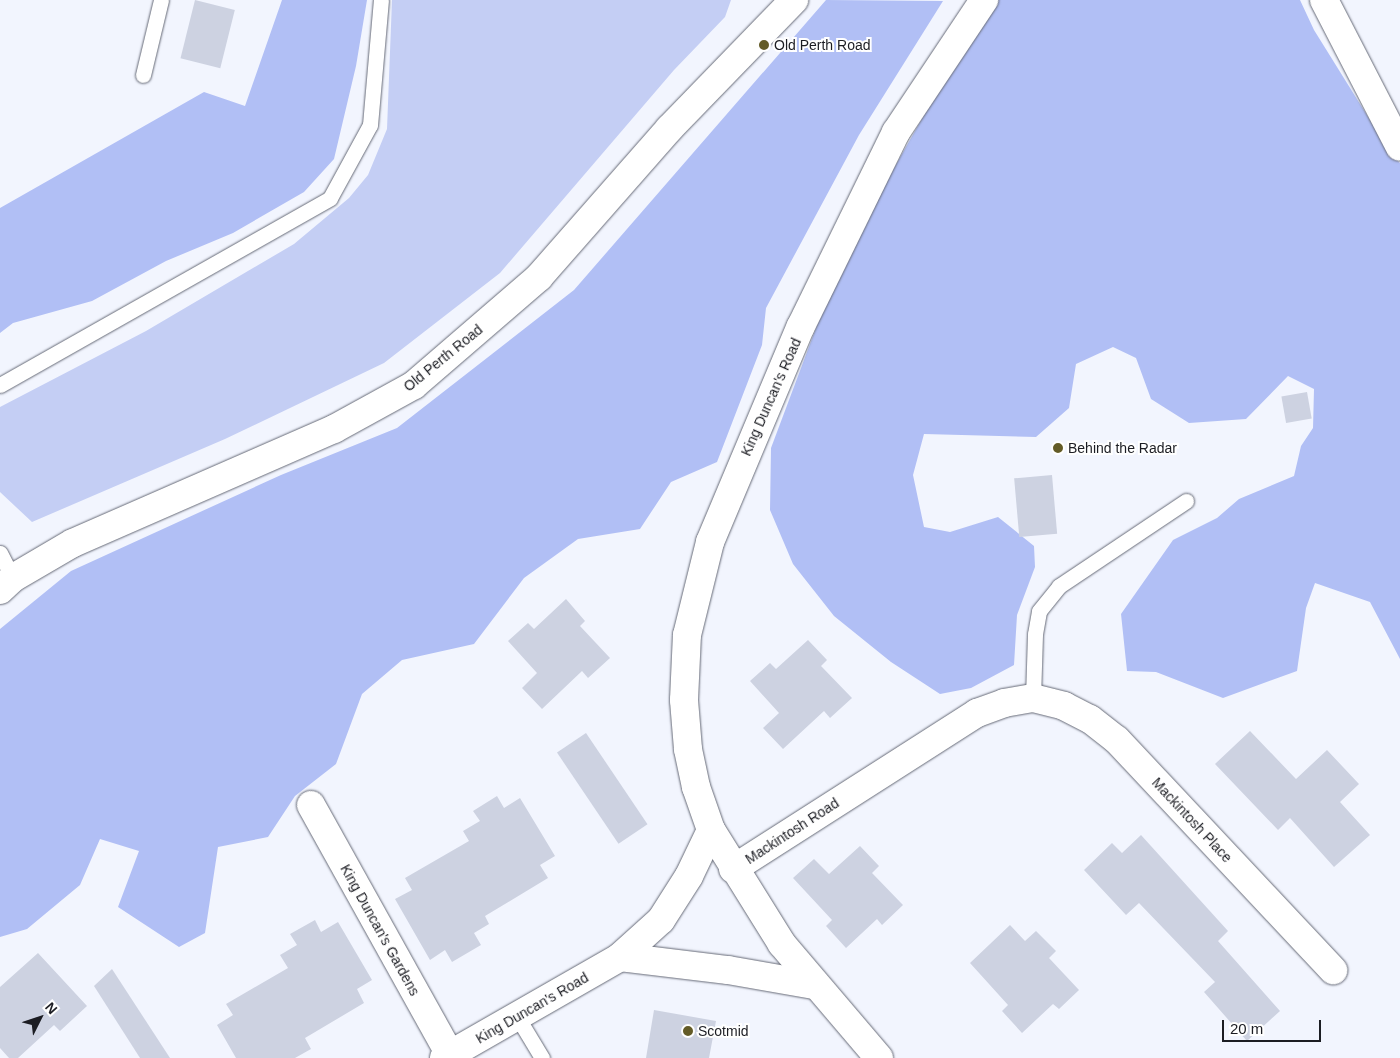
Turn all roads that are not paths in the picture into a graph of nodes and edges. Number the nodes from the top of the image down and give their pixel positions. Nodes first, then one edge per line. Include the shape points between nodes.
1 (161, 0) edge
2 (381, 0) edge
3 (794, 0) edge
4 (984, 0) edge
5 (1324, 0) edge
6 (143, 75) dead end
7 (1400, 148) edge
8 (0, 385) edge
9 (1186, 501) dead end
10 (0, 553) edge
11 (6, 584) edge
12 (1033, 698) junction
13 (310, 805) dead end
14 (711, 830) junction
15 (734, 869) junction
16 (620, 957) junction
17 (1333, 970) dead end
18 (814, 985) junction
19 (518, 1018) junction
20 (447, 1056) edge
21 (542, 1058) edge
22 (879, 1058) edge

1 - 6 lane
2 - 8 lane via 370,125 330,198
3 - 11 street, Old Perth Road via 669,129 539,277 414,385 334,429 73,543
4 - 14 street, King Duncan's Road via 896,132 801,326 710,542 687,635 684,700 696,786
5 - 7 street
9 - 12 lane via 1060,586 1039,611
10 - 11 lane
12 - 15 street, Mackintosh Road via 1004,703 978,713
12 - 17 street, Mackintosh Place via 1064,706 1090,719 1117,740
13 - 20 street, King Duncan's Gardens
14 - 15 street, King Duncan's Road
14 - 16 street, King Duncan's Road via 689,876 661,920
15 - 18 street, Mackintosh Road via 782,944
16 - 18 street via 728,970
16 - 19 street, King Duncan's Road
18 - 22 street, Mackintosh Road
19 - 20 street, King Duncan's Road
19 - 21 lane

